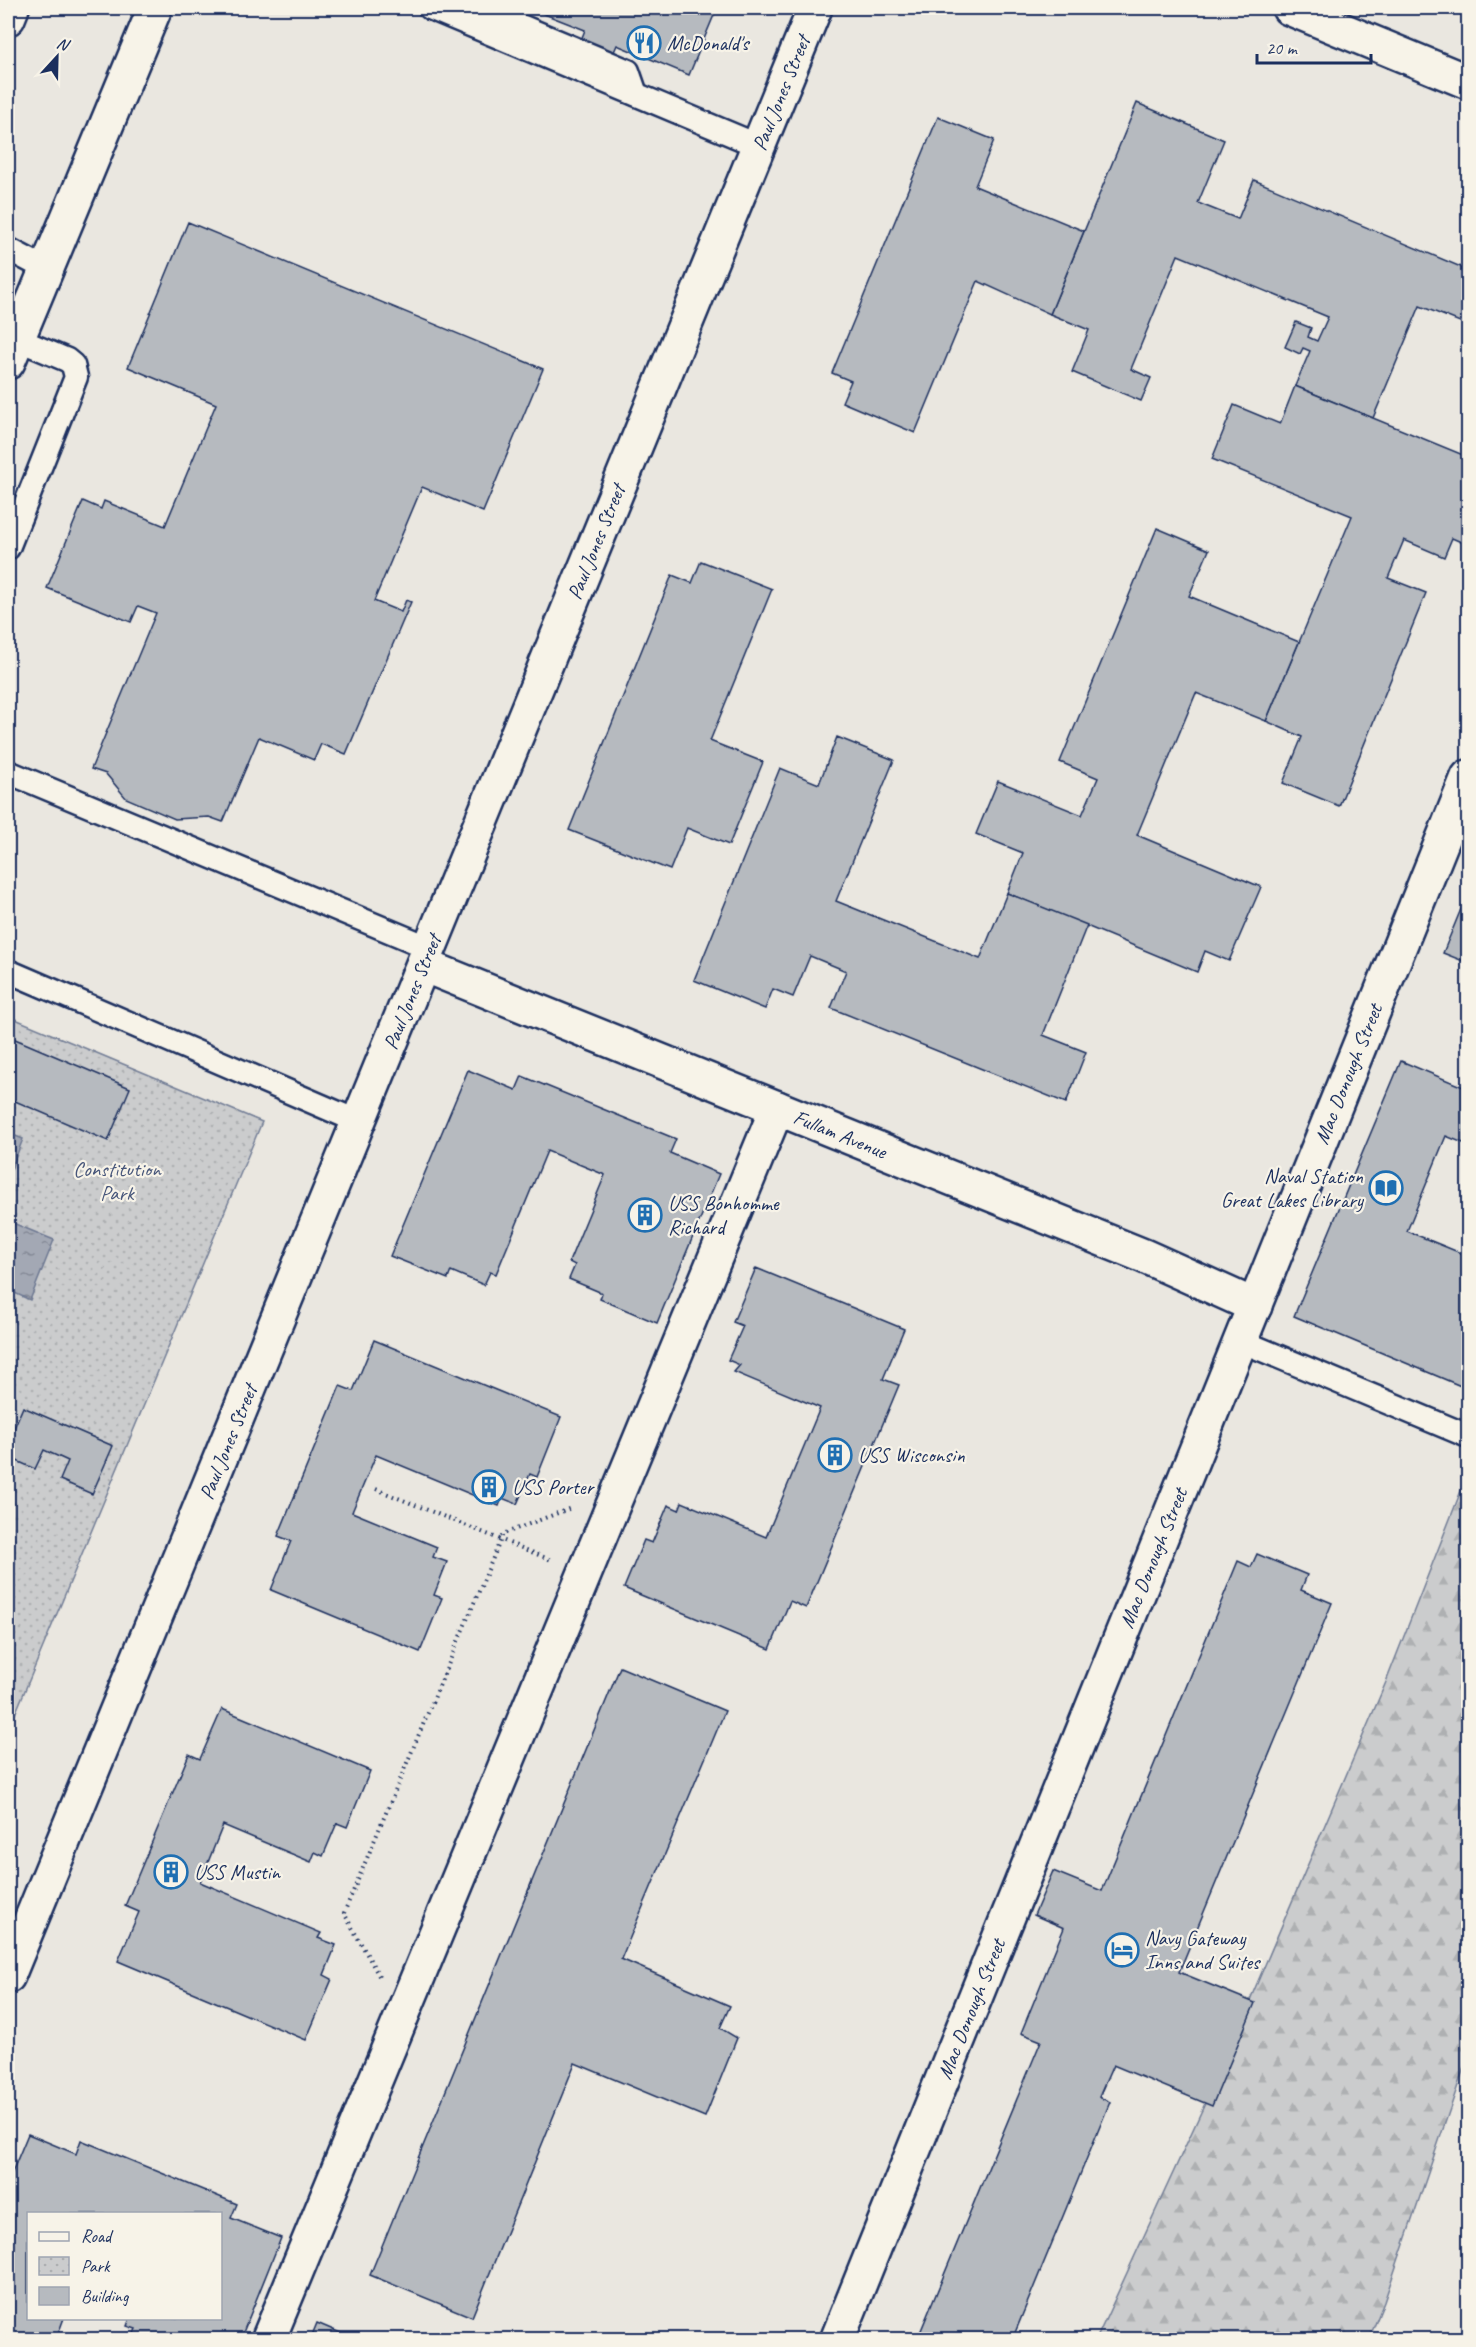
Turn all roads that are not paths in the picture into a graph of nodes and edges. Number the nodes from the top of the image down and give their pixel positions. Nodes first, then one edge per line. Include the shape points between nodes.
1 (12, 8) edge
2 (155, 8) edge
3 (430, 8) edge
4 (478, 8) edge
5 (815, 8) edge
6 (1289, 8) edge
7 (8, 18) edge
8 (1468, 82) edge
9 (636, 94) junction
10 (759, 146) junction
11 (8, 249) edge
12 (46, 269) junction
13 (12, 350) edge
14 (8, 548) edge
15 (8, 772) edge
16 (1468, 777) edge
17 (427, 956) junction
18 (8, 971) edge
19 (777, 1108) junction
20 (359, 1122) junction
21 (1255, 1306) junction
22 (1240, 1341) junction
23 (1468, 1436) edge
24 (8, 1976) edge
25 (268, 2340) edge
26 (837, 2340) edge

1 - 7 street
2 - 12 street
3 - 9 lane
4 - 9 lane via 628,71
5 - 10 street, Paul Jones Street
6 - 8 street
9 - 10 lane
10 - 17 street, Paul Jones Street
11 - 12 lane
12 - 13 street
13 - 14 lane via 67,360 76,376
15 - 17 lane
16 - 21 street, Mac Donough Street
17 - 19 street, Fullam Avenue
17 - 20 street, Paul Jones Street
18 - 20 lane
19 - 21 street, Fullam Avenue via 1143,1256
19 - 25 street
20 - 24 street, Paul Jones Street
21 - 22 street, Mac Donough Street
22 - 23 lane
22 - 26 street, Mac Donough Street

